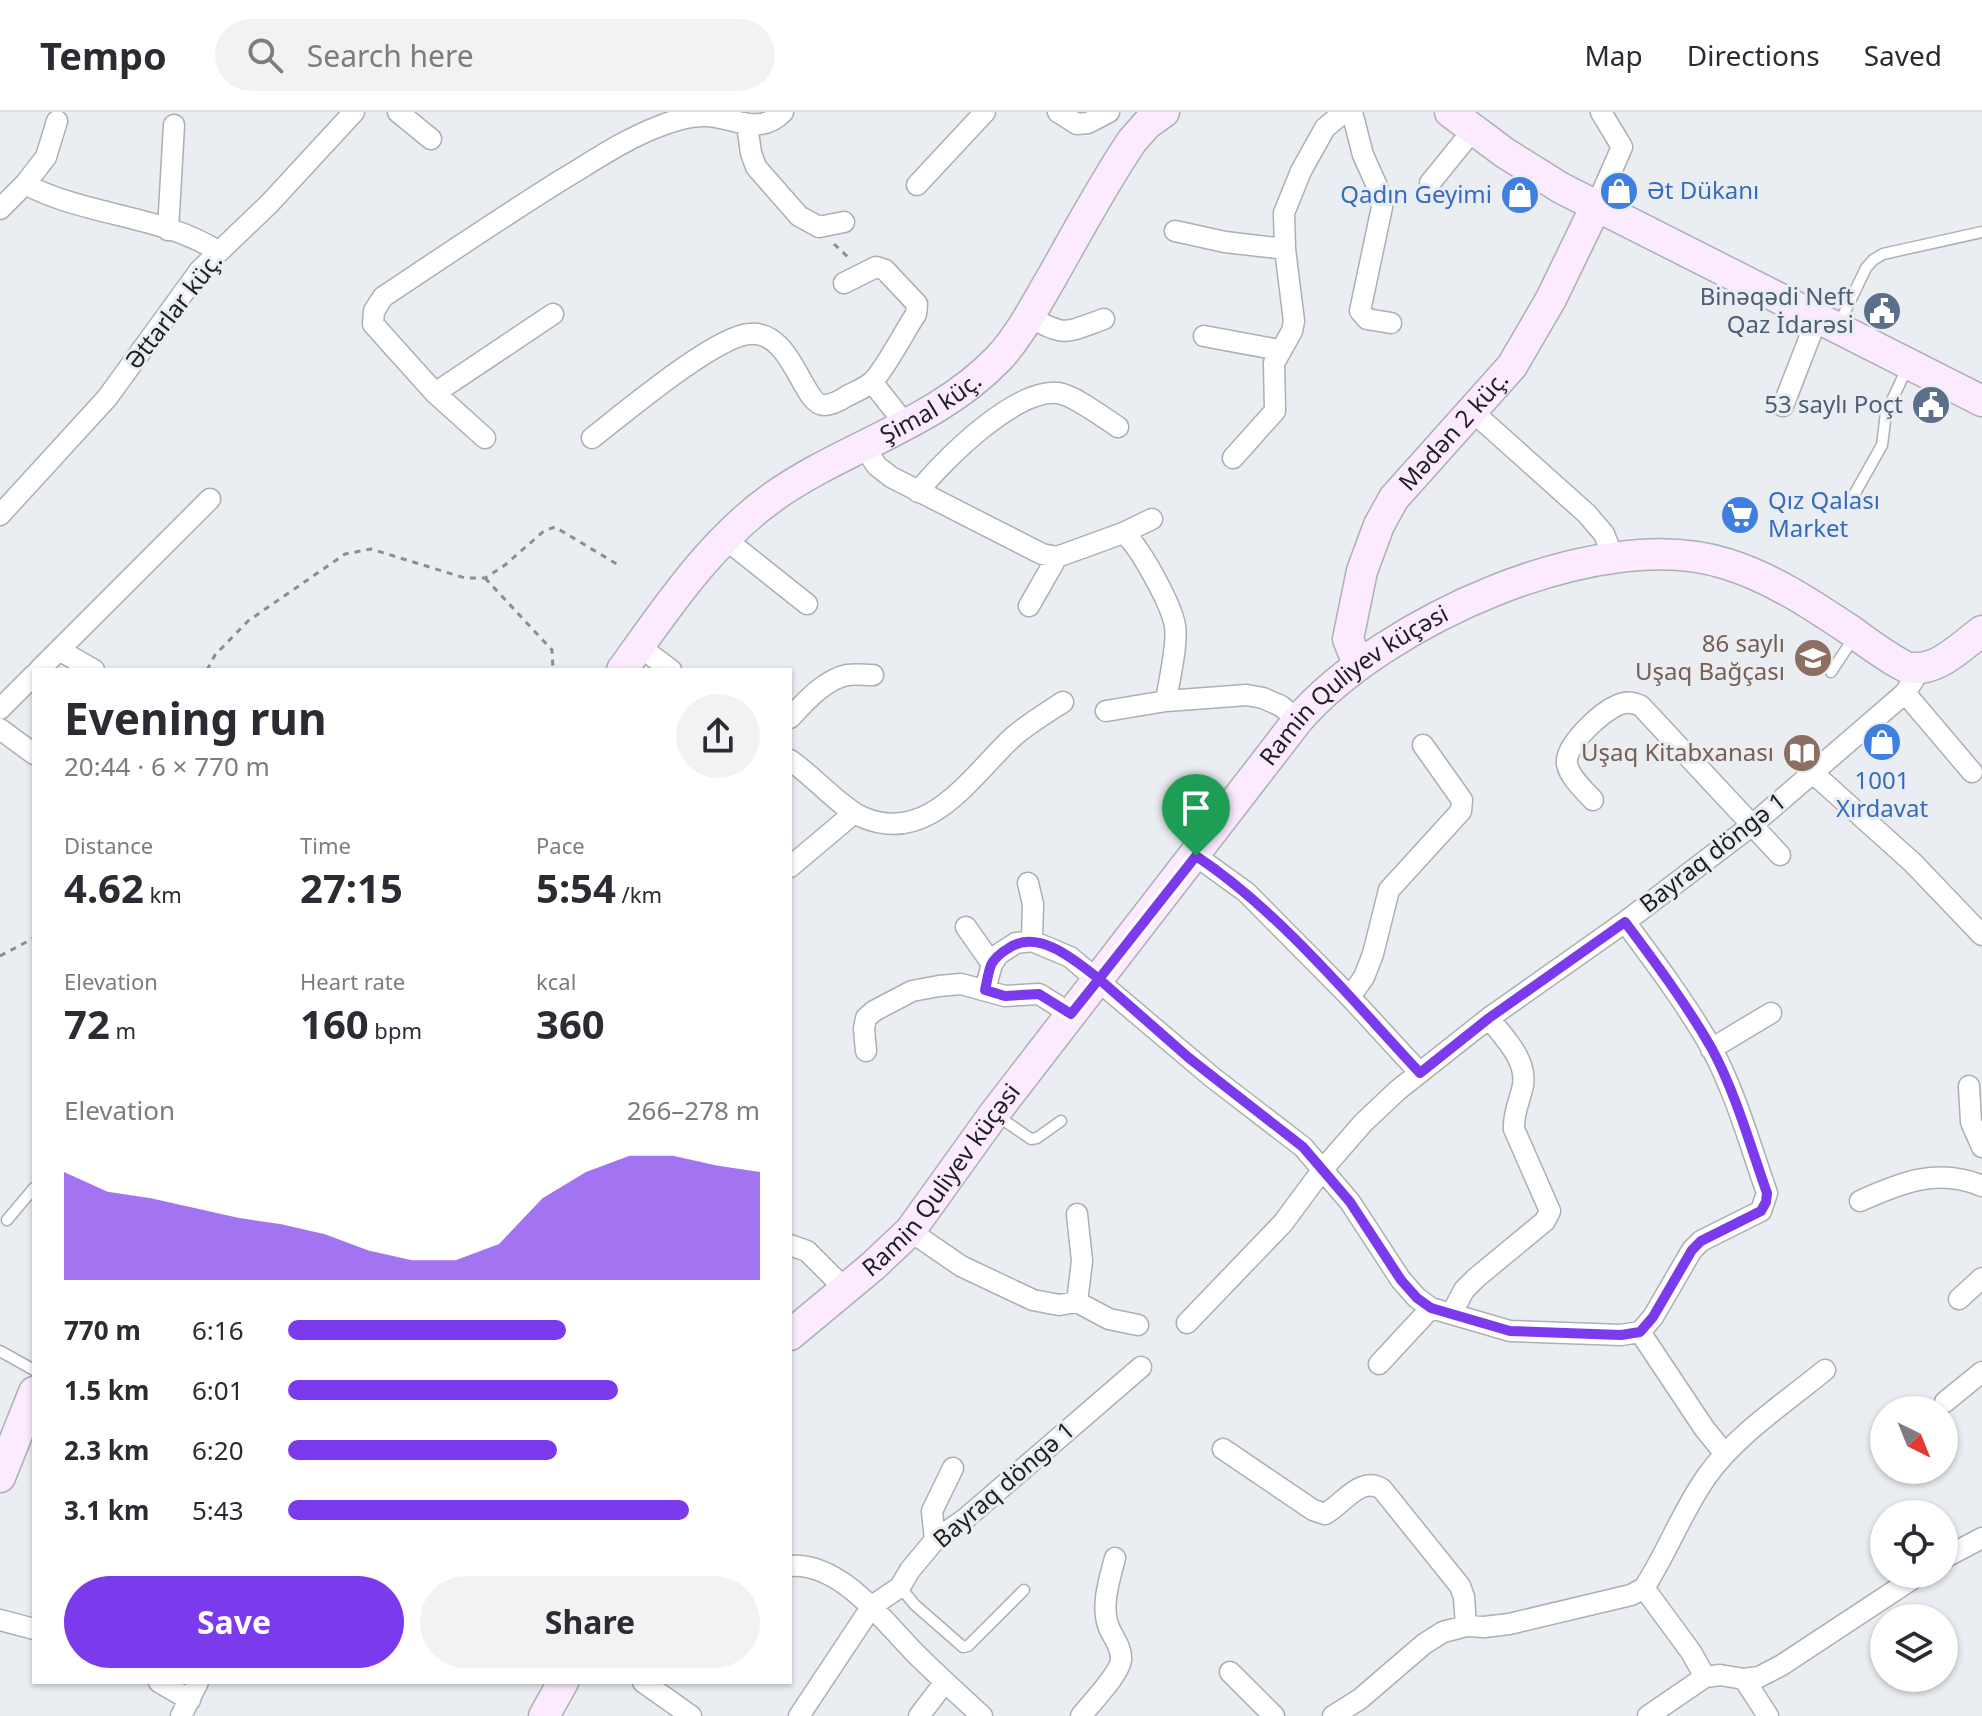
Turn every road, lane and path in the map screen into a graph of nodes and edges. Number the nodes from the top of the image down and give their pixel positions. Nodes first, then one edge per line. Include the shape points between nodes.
1 (354, 112) edge
2 (398, 112) edge
3 (783, 112) edge
4 (985, 112) edge
5 (1058, 112) edge
6 (1109, 112) edge
7 (1164, 112) edge
8 (1344, 112) edge
9 (1352, 112) edge
10 (1601, 112) edge
11 (57, 121) dead end
12 (1461, 121) edge
13 (174, 125) dead end
14 (747, 125) junction
15 (431, 139) dead end
16 (1430, 183) dead end
17 (25, 184) junction
18 (917, 185) dead end
19 (1596, 206) junction
20 (0, 209) edge
21 (834, 224) joint
22 (168, 230) junction
23 (1175, 231) dead end
24 (1982, 232) edge
25 (1285, 249) junction
26 (219, 252) junction
27 (863, 274) junction
28 (844, 283) dead end
29 (553, 314) dead end
30 (1029, 317) junction
31 (1104, 319) dead end
32 (1828, 322) junction
33 (1391, 323) dead end
34 (1204, 336) dead end
35 (1279, 350) junction
36 (1909, 364) junction
37 (872, 382) junction
38 (435, 393) junction
39 (1982, 401) edge
40 (1783, 406) dead end
41 (1473, 412) junction
42 (906, 425) junction
43 (1118, 427) dead end
44 (485, 438) dead end
45 (592, 438) dead end
46 (864, 447) junction
47 (1233, 458) dead end
48 (918, 492) junction
49 (210, 499) dead end
50 (1850, 502) dead end
51 (0, 515) edge
52 (1152, 519) dead end
53 (1123, 533) junction
54 (724, 538) junction
55 (1057, 557) junction
56 (1613, 557) junction
57 (620, 566) dead end
58 (485, 578) junction
59 (807, 604) dead end
60 (1029, 606) dead end
61 (1982, 631) edge
62 (1856, 635) junction
63 (639, 646) junction
64 (59, 650) junction
65 (1358, 664) junction
66 (41, 668) edge
67 (90, 668) edge
68 (208, 668) edge
69 (554, 668) edge
70 (623, 668) edge
71 (668, 668) edge
72 (1831, 672) dead end
73 (873, 675) dead end
74 (32, 677) edge
75 (1910, 681) junction
76 (1166, 701) junction
77 (1063, 702) dead end
78 (0, 709) edge
79 (1106, 711) dead end
80 (792, 716) edge
81 (1298, 720) junction
82 (0, 729) edge
83 (1423, 745) dead end
84 (32, 753) edge
85 (792, 762) edge
86 (1972, 772) dead end
87 (1813, 773) junction
88 (1593, 800) dead end
89 (854, 813) junction
90 (1751, 826) junction
91 (1780, 855) dead end
92 (1196, 856) junction
93 (792, 865) edge
94 (1028, 883) dead end
95 (1625, 922) junction
96 (966, 927) dead end
97 (1982, 935) edge
98 (32, 939) edge
99 (1032, 941) junction
100 (0, 956) edge
101 (992, 964) junction
102 (1099, 979) junction
103 (985, 990) junction
104 (1350, 997) junction
105 (1771, 1013) dead end
106 (1071, 1014) junction
107 (1489, 1018) junction
108 (1711, 1049) junction
109 (866, 1051) dead end
110 (1420, 1073) junction
111 (1969, 1086) dead end
112 (994, 1114) junction
113 (1061, 1121) dead end
114 (1982, 1147) edge
115 (1323, 1169) junction
116 (1982, 1186) edge
117 (32, 1190) edge
118 (1860, 1201) dead end
119 (1077, 1214) dead end
120 (7, 1220) dead end
121 (910, 1231) junction
122 (792, 1246) edge
123 (1982, 1278) edge
124 (845, 1289) junction
125 (1959, 1299) dead end
126 (1077, 1302) junction
127 (1442, 1310) junction
128 (1187, 1323) dead end
129 (1138, 1325) dead end
130 (1640, 1332) junction
131 (792, 1333) edge
132 (0, 1351) edge
133 (1379, 1364) dead end
134 (1141, 1367) dead end
135 (32, 1369) edge
136 (1825, 1370) dead end
137 (1982, 1372) edge
138 (1952, 1396) edge
139 (32, 1397) edge
140 (1223, 1449) dead end
141 (1725, 1454) junction
142 (953, 1468) dead end
143 (0, 1477) edge
144 (1982, 1538) edge
145 (935, 1540) junction
146 (1958, 1551) edge
147 (1115, 1558) dead end
148 (792, 1566) edge
149 (900, 1587) junction
150 (1644, 1588) junction
151 (1899, 1588) edge
152 (1024, 1590) dead end
153 (872, 1606) junction
154 (0, 1620) edge
155 (1466, 1626) junction
156 (32, 1628) edge
157 (1230, 1672) dead end
158 (1705, 1677) junction
159 (1744, 1679) junction
160 (945, 1682) junction
161 (163, 1684) edge
162 (562, 1684) edge
163 (646, 1684) edge
164 (189, 1699) edge
165 (544, 1716) edge
166 (691, 1716) edge
167 (799, 1716) edge
168 (919, 1716) edge
169 (982, 1716) edge
170 (1081, 1716) edge
171 (1274, 1716) edge
172 (1333, 1716) edge
173 (1648, 1716) edge
174 (1768, 1716) edge

1 - 26 street, Əttarlar küç.
2 - 15 street
3 - 14 street via 764,125
4 - 18 street
5 - 6 street via 1077,124
7 - 30 street, Şimal küç. via 1139,132 1114,168
8 - 25 street via 1325,128 1292,192 1284,213
9 - 33 street via 1382,207 1360,311 1367,319
10 - 19 street via 1622,147
11 - 17 street via 46,157
12 - 16 street
12 - 19 street via 1532,171
13 - 22 street
14 - 21 street via 756,167 799,216 809,224
14 - 38 street via 688,117 635,135 383,297 373,324
17 - 20 street
17 - 22 street
19 - 32 street
19 - 41 street, Mədən 2 küç. via 1512,366
21 - 27 path via 837,247
22 - 26 street
23 - 25 street
24 - 32 lane via 1883,254 1866,268
25 - 35 street via 1294,321
26 - 51 street, Əttarlar küç. via 200,270 107,398
27 - 28 street
27 - 37 street via 876,267 885,270 917,304 916,314
29 - 38 street
30 - 31 street via 1058,332
30 - 42 street, Şimal küç. via 999,358 944,403
32 - 36 street
32 - 40 street
34 - 35 street
35 - 47 street via 1274,363 1275,411
36 - 39 street
36 - 50 lane via 1886,413 1882,445
37 - 42 street
37 - 45 street via 838,401 814,402 790,358 768,338 747,334 683,369
38 - 44 street
41 - 56 street via 1587,514 1604,534
41 - 65 street, Mədən 2 küç. via 1394,498 1379,525 1362,571 1348,639
42 - 46 street, Şimal küç.
43 - 48 street via 1064,394 1041,395 970,438
46 - 48 street via 877,466
46 - 54 street, Şimal küç. via 774,496
48 - 55 street
49 - 64 street
52 - 53 street
53 - 55 street
53 - 76 street via 1139,550 1176,628
54 - 59 street
54 - 63 street, Şimal küç.
55 - 60 street
56 - 62 street, Ramin Quliyev küçəsi via 1664,553 1726,563 1764,578
56 - 65 street, Ramin Quliyev küçəsi via 1476,599
57 - 58 path via 555,527
58 - 68 path via 465,578 371,549 345,554 248,621
58 - 69 path via 552,650
61 - 75 street
62 - 72 lane
62 - 75 street, Ramin Quliyev küçəsi via 1895,661
63 - 70 street, Şimal küç.
63 - 71 street
64 - 66 street
64 - 67 street
65 - 81 street, Ramin Quliyev küçəsi
73 - 80 street via 837,679
74 - 78 street
75 - 86 street
75 - 87 street, Bayraq döngə 1
76 - 79 street
76 - 81 street via 1247,695 1281,706
77 - 89 street via 1015,735 946,804 923,819 907,824
81 - 92 street, Ramin Quliyev küçəsi
82 - 84 street
83 - 104 street via 1462,800 1461,811 1389,890 1373,954
85 - 89 street
87 - 90 street, Bayraq döngə 1
87 - 97 street via 1913,863
88 - 90 street via 1571,775 1568,749 1604,713 1632,702
89 - 93 street
90 - 91 street
90 - 95 street, Bayraq döngə 1
92 - 102 street, Ramin Quliyev küçəsi
92 - 104 street via 1246,892
94 - 99 street
95 - 107 street, Bayraq döngə 1
95 - 108 street
96 - 101 street
98 - 100 path
99 - 101 street via 1016,943
99 - 102 street via 1070,957
101 - 103 street
102 - 106 street, Ramin Quliyev küçəsi
102 - 115 street
103 - 106 street via 1005,996 1039,994
103 - 109 street via 939,986 888,1002 866,1018
104 - 110 street
105 - 108 street
106 - 112 street, Ramin Quliyev küçəsi
107 - 110 street, Bayraq döngə 1
107 - 127 street via 1523,1069 1514,1129 1550,1211
108 - 130 street via 1727,1081 1766,1202 1761,1211 1692,1250
110 - 115 street, Bayraq döngə 1 via 1363,1123
111 - 114 street via 1971,1122
112 - 113 lane via 1031,1139
112 - 121 street, Ramin Quliyev küçəsi
115 - 127 street via 1401,1280 1417,1298
115 - 128 street, Bayraq döngə 1 via 1283,1223
116 - 118 street via 1928,1176
117 - 120 lane
119 - 126 street via 1082,1261
121 - 124 street, Ramin Quliyev küçəsi
121 - 126 street via 961,1266 1033,1300
122 - 124 street via 807,1251
123 - 125 street
124 - 131 street, Ramin Quliyev küçəsi
126 - 129 street via 1109,1319
127 - 130 street via 1510,1331
127 - 133 street
130 - 141 street
132 - 135 lane
134 - 145 street, Bayraq döngə 1
136 - 141 street
137 - 138 street
139 - 143 street
140 - 155 street via 1325,1514 1363,1485 1382,1489 1460,1586
141 - 150 street via 1689,1505
142 - 145 street via 932,1511
144 - 146 street
145 - 149 street, Bayraq döngə 1
147 - 170 street via 1106,1594 1107,1624 1121,1661
148 - 153 street via 836,1580
149 - 152 lane via 963,1647
149 - 153 street, Bayraq döngə 1
150 - 155 street via 1509,1624
150 - 158 street
151 - 159 street via 1782,1665
153 - 160 street
153 - 167 street
154 - 156 street
155 - 172 street via 1424,1644
157 - 171 street
158 - 159 street
158 - 173 street
159 - 174 street
160 - 168 street
160 - 169 street
161 - 164 street
162 - 165 street
163 - 166 street

